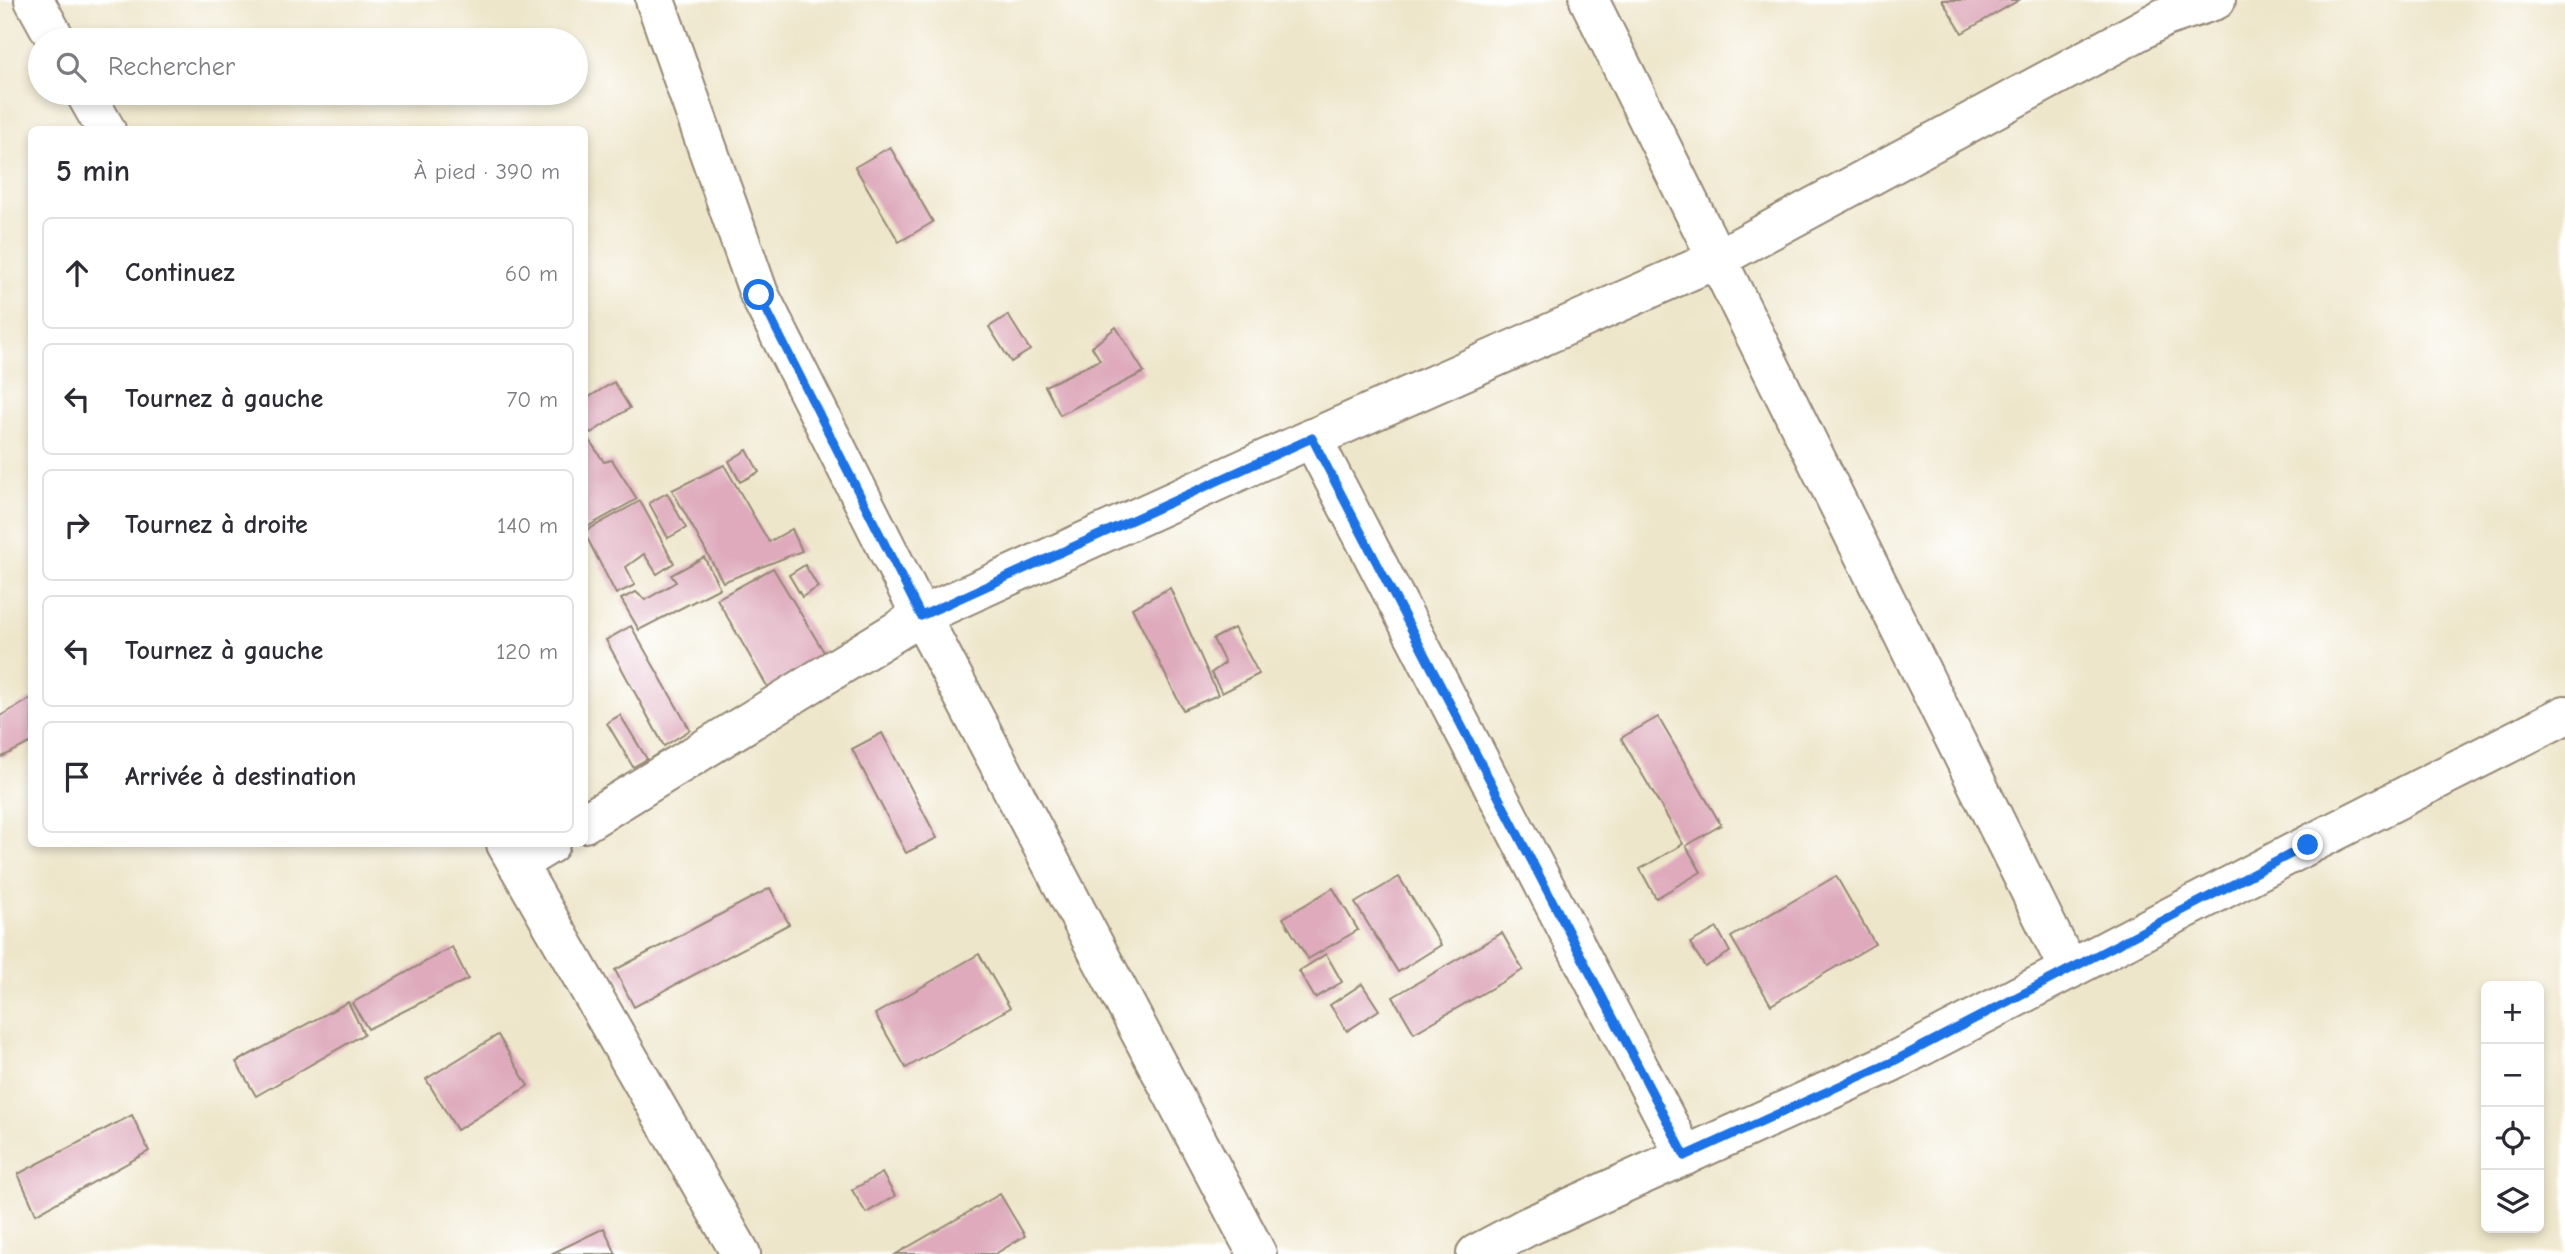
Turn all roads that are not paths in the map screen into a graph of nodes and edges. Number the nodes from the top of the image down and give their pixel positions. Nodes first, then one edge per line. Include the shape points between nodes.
1 (34, 0) edge
2 (655, 0) edge
3 (1589, 0) edge
4 (2216, 0) edge
5 (49, 28) edge
6 (92, 105) edge
7 (104, 126) edge
8 (1717, 259) junction
9 (1312, 438) junction
10 (921, 616) junction
11 (2565, 715) edge
12 (588, 821) edge
13 (539, 847) edge
14 (511, 854) edge
15 (2069, 970) junction
16 (1685, 1156) junction
17 (741, 1254) edge
18 (1257, 1254) edge
19 (1476, 1254) edge

1 - 5 street
2 - 10 street via 759,295
3 - 8 street
4 - 8 street via 2165,17
6 - 7 street
8 - 9 street
8 - 15 street
9 - 10 street
9 - 16 street
10 - 12 street
10 - 18 street
11 - 15 street
13 - 14 street
14 - 17 street
15 - 16 street via 1892,1062
16 - 19 street

